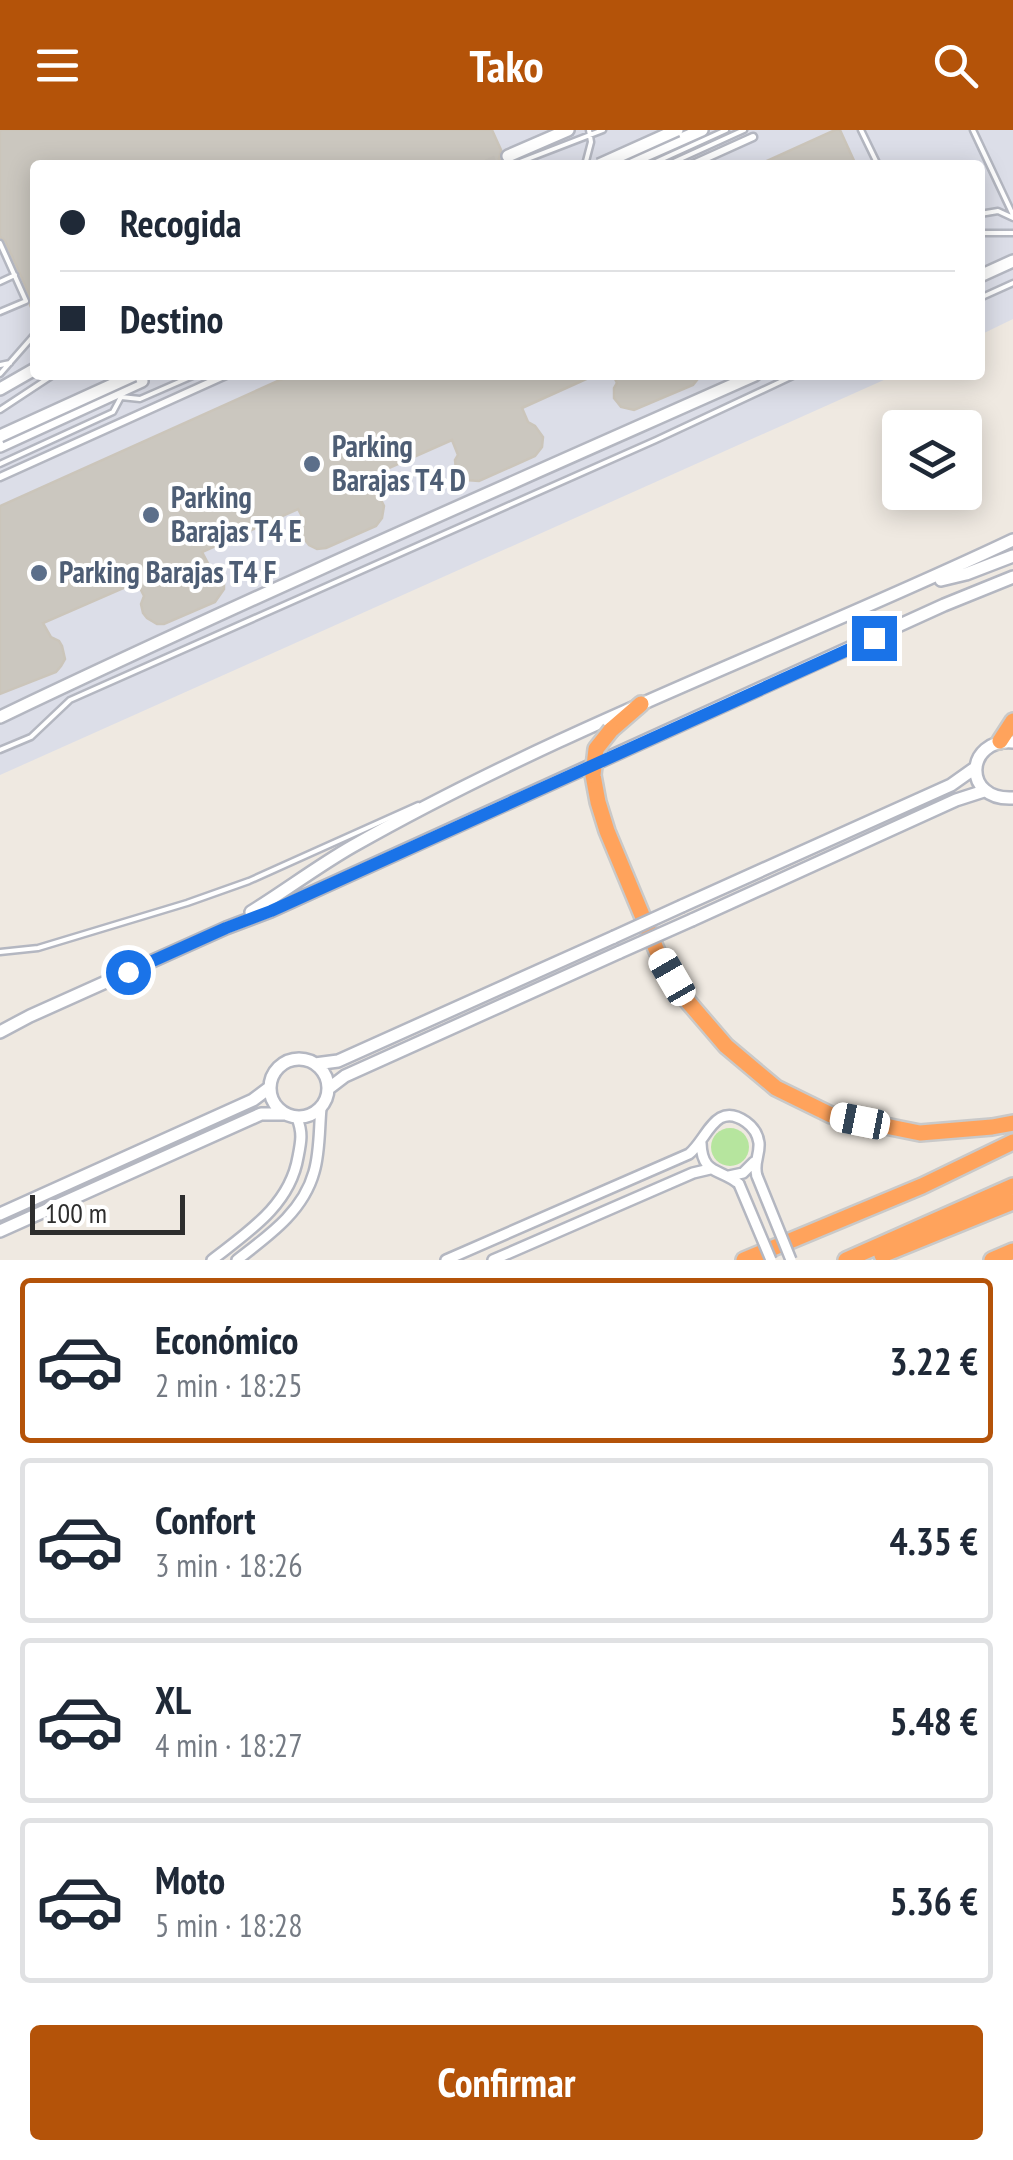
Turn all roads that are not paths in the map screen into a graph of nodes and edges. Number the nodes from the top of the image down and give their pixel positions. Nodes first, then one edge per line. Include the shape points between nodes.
1 (568, 130) edge
2 (602, 130) edge
3 (675, 130) edge
4 (726, 130) edge
5 (744, 130) edge
6 (861, 130) edge
7 (973, 130) edge
8 (700, 131) edge
9 (590, 132) edge
10 (753, 137) dead end
11 (510, 160) edge
12 (587, 160) edge
13 (610, 160) edge
14 (635, 160) edge
15 (660, 160) edge
16 (678, 160) edge
17 (702, 160) edge
18 (876, 160) edge
19 (985, 213) edge
20 (1013, 216) edge
21 (985, 233) edge
22 (1013, 233) edge
23 (0, 243) edge
24 (2, 250) edge
25 (1012, 259) edge
26 (985, 273) edge
27 (15, 275) junction
28 (0, 282) edge
29 (1013, 283) edge
30 (985, 296) edge
31 (0, 312) edge
32 (30, 340) edge
33 (10, 363) junction
34 (0, 365) edge
35 (30, 373) edge
36 (0, 374) edge
37 (45, 380) edge
38 (133, 380) edge
39 (134, 380) edge
40 (183, 380) edge
41 (215, 380) edge
42 (744, 380) edge
43 (784, 380) edge
44 (0, 389) edge
45 (0, 410) edge
46 (0, 436) edge
47 (0, 446) edge
48 (0, 464) edge
49 (0, 478) edge
50 (1013, 540) edge
51 (1013, 556) edge
52 (1013, 577) edge
53 (913, 588) junction
54 (642, 704) junction
55 (0, 716) edge
56 (1013, 721) edge
57 (1007, 741) edge
58 (0, 750) edge
59 (975, 768) junction
60 (476, 781) junction
61 (984, 791) junction
62 (1013, 798) edge
63 (226, 928) junction
64 (0, 952) edge
65 (0, 1029) edge
66 (315, 1064) junction
67 (269, 1088) junction
68 (328, 1090) junction
69 (321, 1108) junction
70 (283, 1114) junction
71 (297, 1118) junction
72 (1013, 1123) edge
73 (1013, 1142) edge
74 (701, 1143) junction
75 (754, 1162) junction
76 (710, 1168) junction
77 (728, 1176) junction
78 (1013, 1186) edge
79 (1013, 1202) edge
80 (0, 1214) edge
81 (0, 1231) edge
82 (1013, 1251) edge
83 (212, 1260) edge
84 (236, 1260) edge
85 (446, 1260) edge
86 (493, 1260) edge
87 (744, 1260) edge
88 (771, 1260) edge
89 (791, 1260) edge
90 (846, 1260) edge
91 (869, 1260) edge
92 (992, 1260) edge

1 - 11 street
2 - 9 lane
3 - 8 lane
3 - 13 street, bridge
4 - 15 lane
5 - 16 lane
6 - 18 lane
7 - 20 lane
8 - 14 street
9 - 11 lane
9 - 12 lane
10 - 17 street
19 - 20 lane
21 - 22 lane
23 - 24 lane
24 - 27 lane
25 - 26 street
27 - 28 lane
27 - 31 lane via 26,300
29 - 30 lane
32 - 33 lane
33 - 34 lane
33 - 36 lane
35 - 44 street
37 - 45 lane
38 - 46 street, bridge
39 - 47 street
40 - 48 lane via 140,399 120,397 113,412
41 - 49 street
42 - 55 street
43 - 58 lane via 70,700 31,737
50 - 53 street
51 - 53 street
52 - 63 street
53 - 54 street
54 - 60 street
54 - 72 highway, bridge via 596,750 598,802 660,956 684,998 726,1046 776,1088 831,1115 920,1133
56 - 57 highway
57 - 59 street via 983,750
59 - 61 street
59 - 66 street, bridge via 951,786 338,1062
60 - 63 street via 350,847
60 - 64 lane via 249,882 38,948
61 - 62 street
61 - 68 street, bridge via 345,1076
63 - 65 street
66 - 67 street via 281,1064
66 - 68 street
67 - 70 street
67 - 80 street
68 - 69 street
69 - 71 street
69 - 84 street via 315,1170 303,1199
70 - 71 street
70 - 81 street via 261,1114
71 - 83 street via 297,1165 285,1194
73 - 87 highway
74 - 75 street via 717,1120 742,1120 758,1138
74 - 76 street
74 - 85 street
75 - 77 street
75 - 89 street, bridge
76 - 77 street
76 - 86 street
77 - 88 street, bridge via 739,1184
78 - 90 highway
79 - 91 highway
82 - 92 highway

